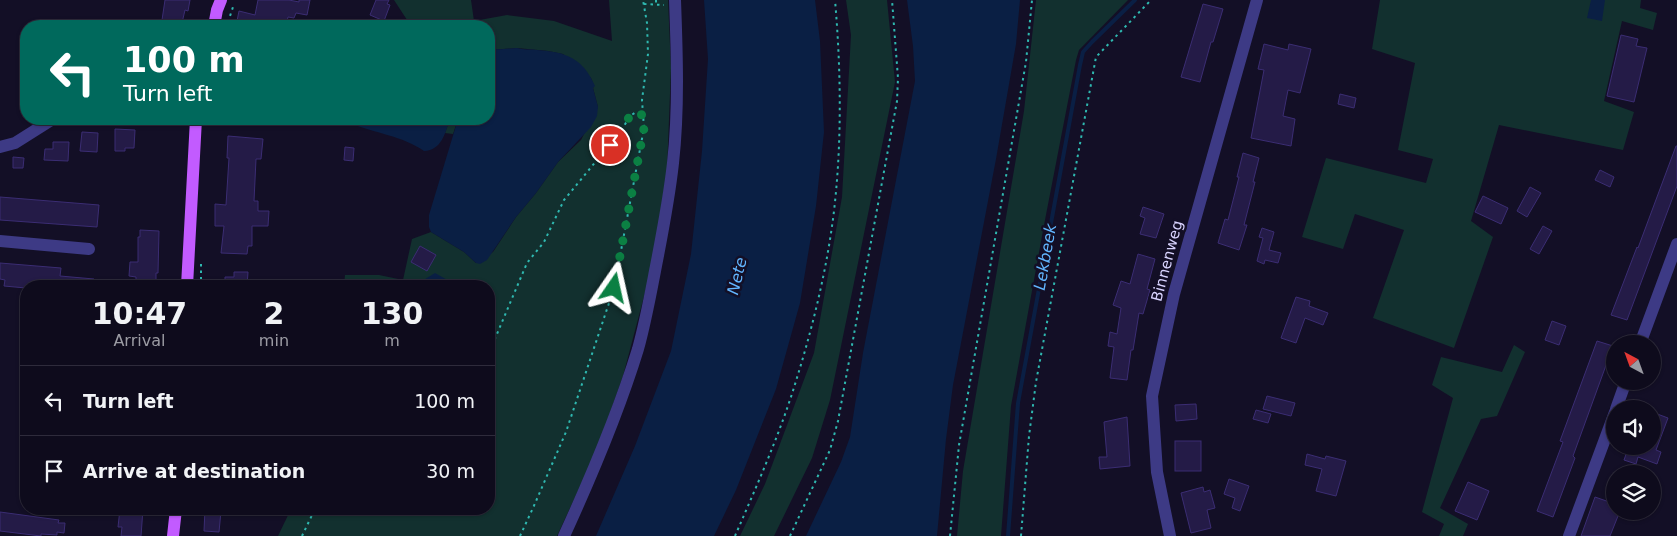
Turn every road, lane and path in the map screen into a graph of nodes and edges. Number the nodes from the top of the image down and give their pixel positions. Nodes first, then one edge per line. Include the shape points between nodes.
1 (221, 0) edge
2 (235, 0) edge
3 (643, 0) edge
4 (656, 0) edge
5 (674, 0) edge
6 (835, 0) edge
7 (892, 0) edge
8 (1032, 0) edge
9 (1151, 0) edge
10 (1257, 0) edge
11 (644, 4) junction
12 (215, 20) edge
13 (229, 20) edge
14 (644, 116) junction
15 (44, 125) edge
16 (196, 125) edge
17 (0, 147) edge
18 (0, 241) edge
19 (1677, 244) edge
20 (89, 249) dead end
21 (200, 257) dead end
22 (187, 280) edge
23 (201, 280) edge
24 (1643, 335) edge
25 (495, 339) edge
26 (1606, 437) edge
27 (175, 515) edge
28 (311, 515) edge
29 (173, 536) edge
30 (302, 536) edge
31 (520, 536) edge
32 (564, 536) edge
33 (735, 536) edge
34 (790, 536) edge
35 (950, 536) edge
36 (1021, 536) edge
37 (1170, 536) edge
38 (1570, 536) edge

1 - 12 main road
2 - 13 path
3 - 11 path
4 - 11 path via 656,5
5 - 32 street via 676,110 673,162 651,288 638,348 614,420
6 - 33 path via 840,122 834,212 819,293 796,383
7 - 34 path via 897,100 838,421 820,476
8 - 35 path via 1026,62 959,445
9 - 36 path via 1096,57 1036,382
10 - 37 street, Binnenweg via 1174,294 1152,396 1157,472
11 - 14 path via 648,54 642,100
14 - 25 path via 636,112 630,116 564,200 544,242 527,264
14 - 31 path via 614,288 566,432
15 - 17 street via 15,143
16 - 22 main road
18 - 20 street
19 - 24 street
21 - 23 path
26 - 38 street
27 - 29 main road
28 - 30 path

